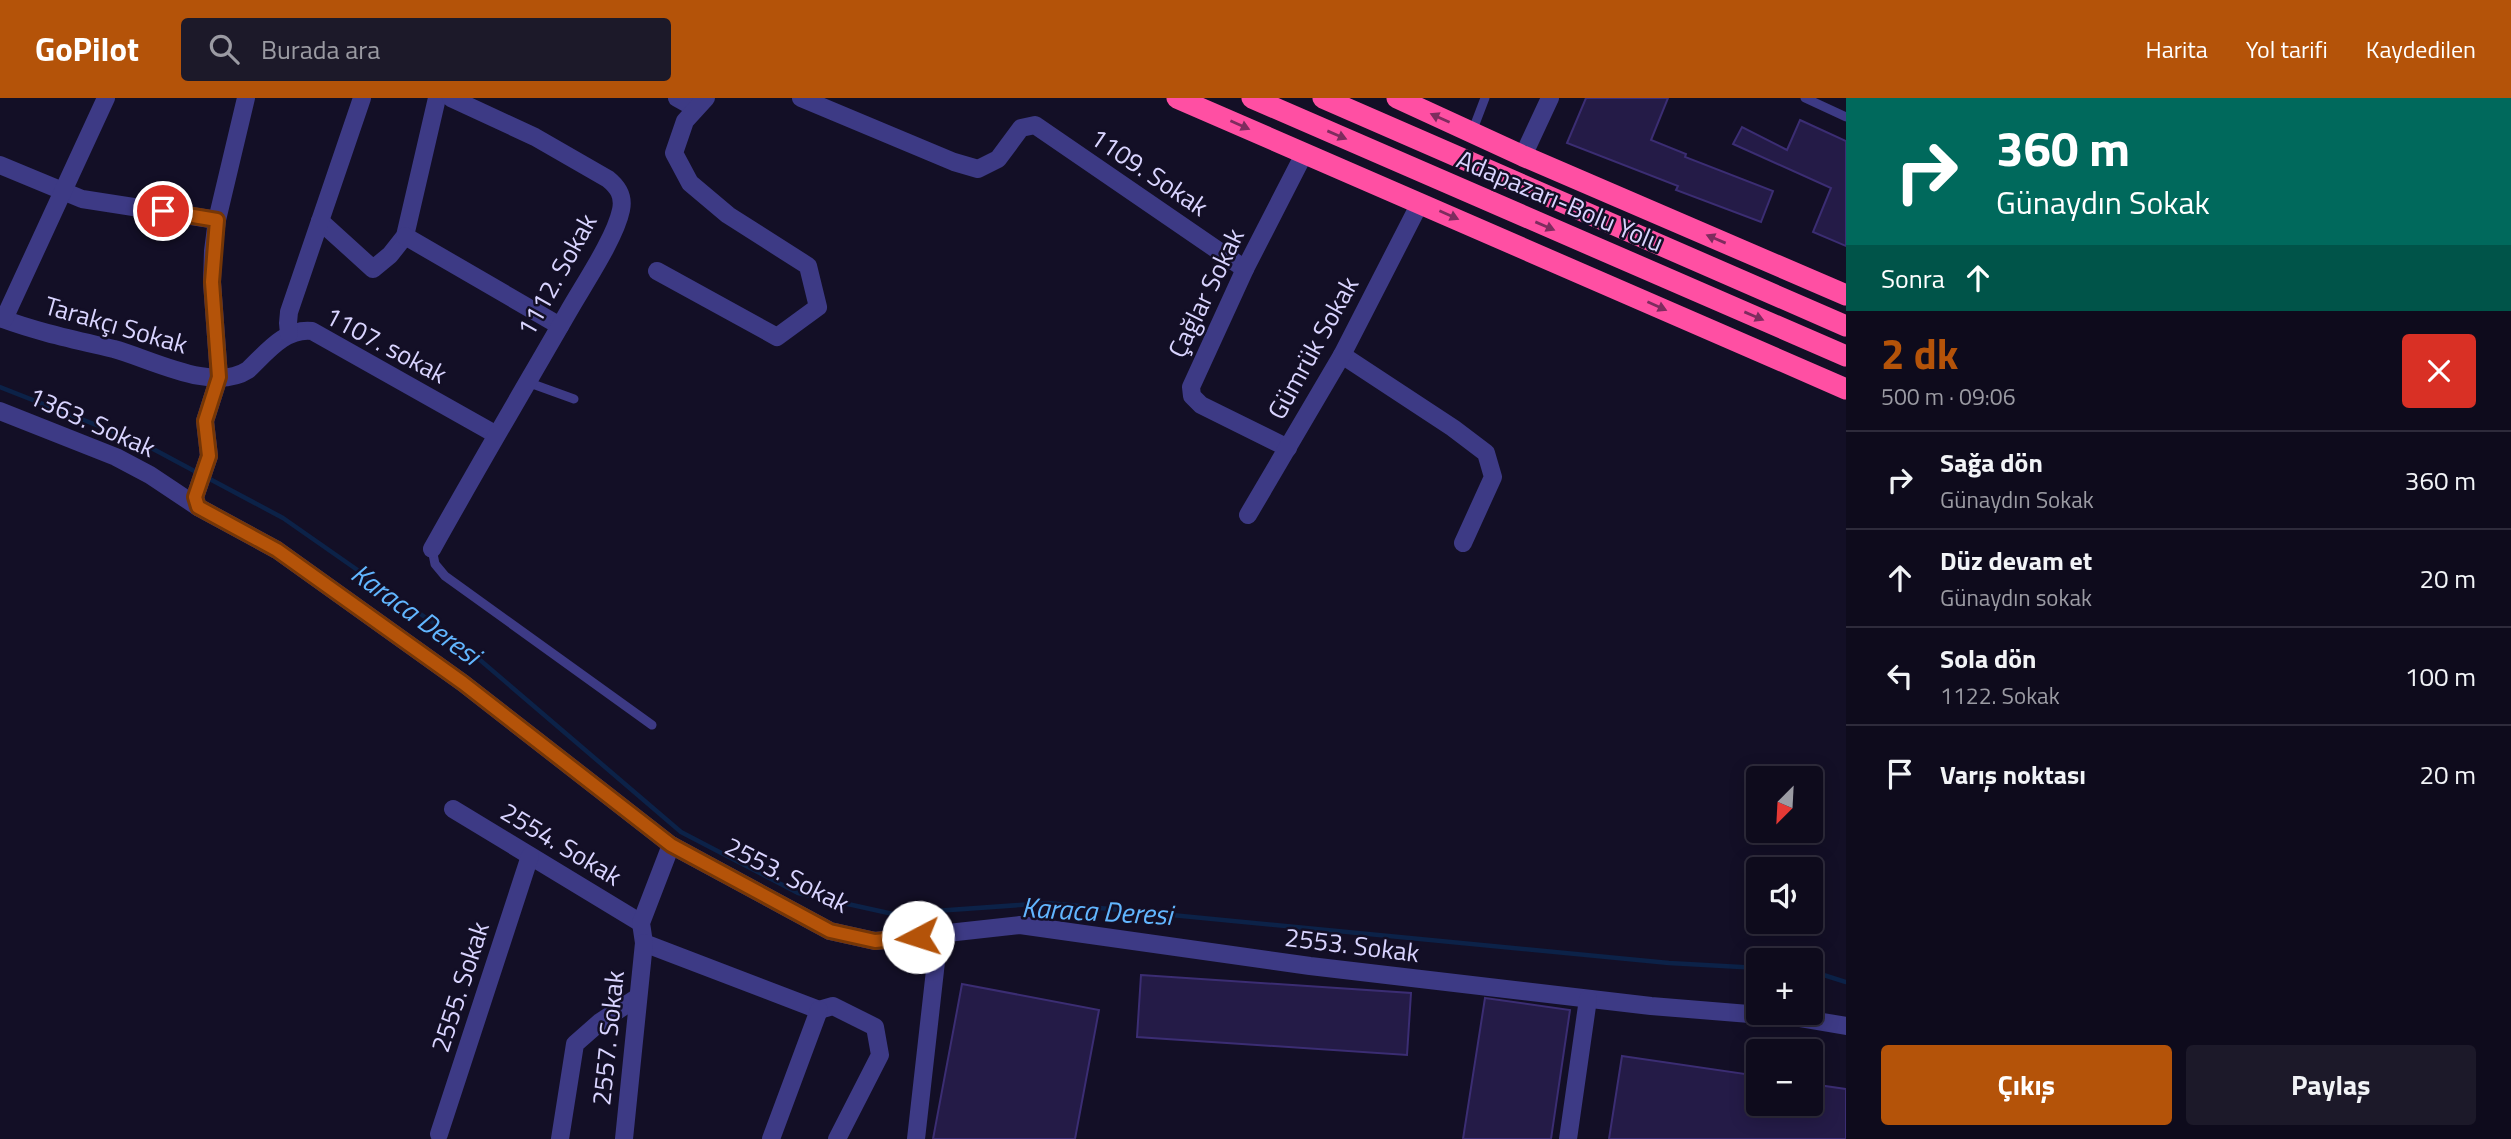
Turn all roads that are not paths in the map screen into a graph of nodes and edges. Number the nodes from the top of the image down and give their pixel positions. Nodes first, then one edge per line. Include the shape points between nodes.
1 (106, 98) edge
2 (246, 98) edge
3 (362, 98) edge
4 (437, 98) edge
5 (451, 98) edge
6 (677, 98) edge
7 (801, 98) edge
8 (1177, 98) edge
9 (1252, 98) edge
10 (1323, 98) edge
11 (1396, 98) edge
12 (1485, 98) edge
13 (1550, 98) edge
14 (1805, 98) edge
15 (700, 103) edge
16 (1846, 117) edge
17 (1472, 132) junction
18 (1304, 154) junction
19 (1523, 156) junction
20 (0, 165) edge
21 (64, 192) junction
22 (1420, 203) junction
23 (217, 220) junction
24 (320, 222) junction
25 (405, 236) junction
26 (1245, 269) junction
27 (657, 271) dead end
28 (1846, 295) edge
29 (2, 319) edge
30 (560, 326) junction
31 (1846, 326) edge
32 (289, 334) junction
33 (1342, 355) junction
34 (1846, 356) edge
35 (219, 377) junction
36 (527, 382) junction
37 (1846, 389) edge
38 (574, 399) dead end
39 (0, 411) edge
40 (495, 434) junction
41 (1288, 448) junction
42 (196, 502) junction
43 (1248, 515) dead end
44 (1463, 543) dead end
45 (432, 549) joint
46 (652, 725) dead end
47 (453, 809) dead end
48 (671, 845) junction
49 (530, 856) junction
50 (641, 923) junction
51 (939, 935) junction
52 (644, 943) junction
53 (638, 997) junction
54 (1588, 999) junction
55 (820, 1010) junction
56 (1846, 1026) edge
57 (439, 1134) dead end
58 (560, 1139) edge
59 (624, 1139) edge
60 (771, 1139) edge
61 (837, 1139) edge
62 (916, 1139) edge
63 (1568, 1139) edge

1 - 21 street
2 - 23 street
3 - 24 street
4 - 25 street
5 - 30 street, 1112. Sokak via 535,138 617,187 622,207 618,220
6 - 15 street
7 - 26 street, 1109. Sokak via 978,169 998,159 1021,128 1035,125
8 -> 18 highway
9 -> 34 highway, Adapazarı-Bolu Yolu
10 - 31 highway
17 -> 11 highway
12 - 17 lane
13 - 19 street
14 - 16 lane
15 - 27 street via 685,121 674,153 690,183 728,215 807,266 818,307 777,337
17 - 19 highway
18 - 22 highway
18 - 26 street, Çağlar Sokak
28 -> 19 highway
20 - 21 street
21 - 23 street via 82,199
21 - 29 street
22 - 33 street, Gümrük Sokak
22 -> 37 highway
23 - 35 street via 212,282
24 - 25 street via 373,269
24 - 32 street via 289,312
25 - 30 street
26 - 41 street, Çağlar Sokak via 1191,383 1191,392 1201,405
29 - 35 street, Tarakçı Sokak via 172,370
30 - 36 street, 1112. Sokak
32 - 35 street, 1107. sokak via 242,374
32 - 40 street, 1107. sokak via 313,331
33 - 41 street, Gümrük Sokak
33 - 44 street via 1486,453 1493,477
35 - 42 street via 205,421 209,456
36 - 38 lane
36 - 40 street, 1112. Sokak
39 - 42 street, 1363. Sokak via 116,457
40 - 45 street, 1112. Sokak
41 - 43 street, Gümrük Sokak
42 - 48 street, 2553. Sokak via 277,550 453,675
45 - 46 lane via 435,564 445,576
47 - 49 street, 2554. Sokak
48 - 50 street, 2554. Sokak
48 - 51 street, 2553. Sokak via 830,931 875,941
49 - 50 street, 2554. Sokak
49 - 57 street, 2555. Sokak
50 - 52 street, 2554. Sokak
51 - 54 street, 2553. Sokak via 1020,925
51 - 62 street
52 - 53 street, 2557. Sokak
52 - 55 street
53 - 58 street via 575,1044
53 - 59 street, 2557. Sokak
54 - 56 street, 2553. Sokak
54 - 63 street
55 - 60 street
55 - 61 street via 833,1006 875,1027 880,1055

